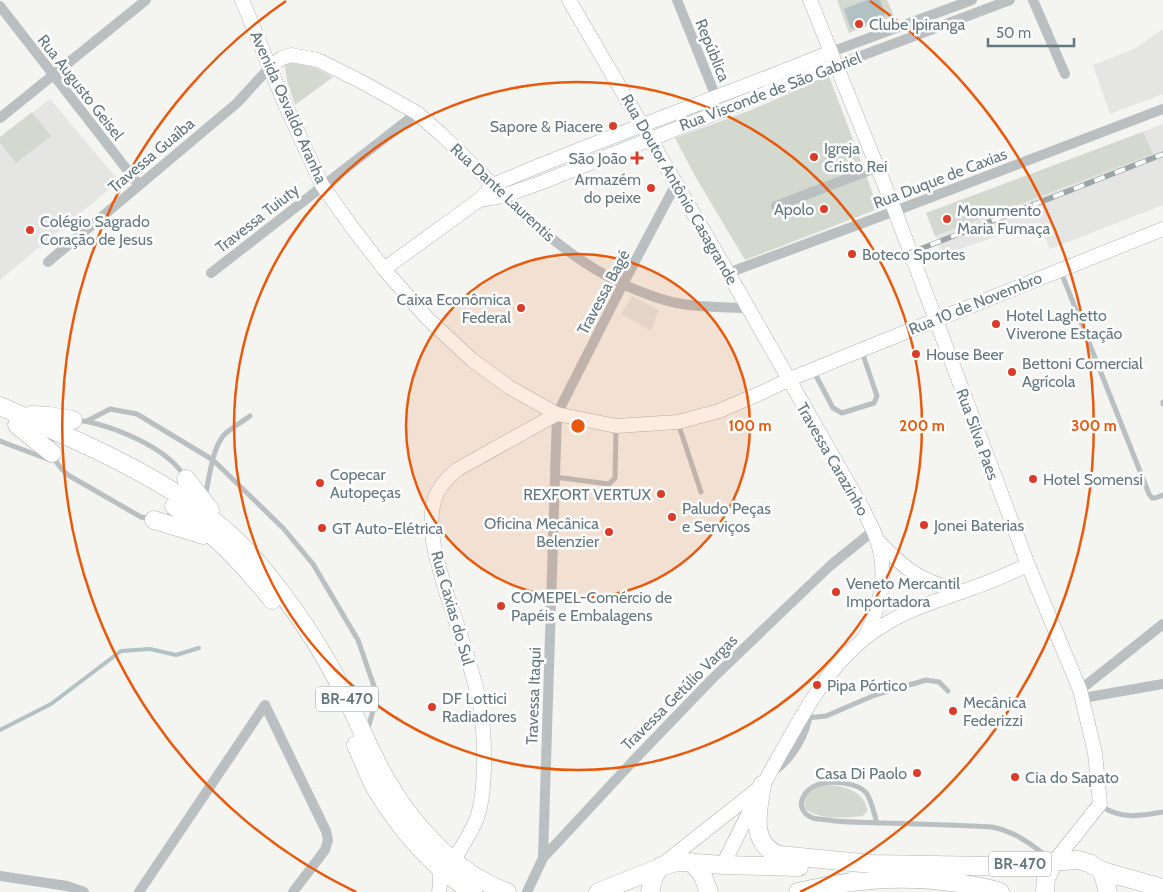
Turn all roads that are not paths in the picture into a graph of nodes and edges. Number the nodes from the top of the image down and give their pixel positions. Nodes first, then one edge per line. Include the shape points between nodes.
1 (146, 0) edge
2 (569, 0) edge
3 (677, 0) edge
4 (810, 0) edge
5 (972, 0) edge
6 (1010, 0) edge
7 (1033, 0) edge
8 (244, 1) edge
9 (0, 6) edge
10 (834, 59) junction
11 (270, 67) junction
12 (1065, 74) dead end
13 (53, 76) junction
14 (719, 104) junction
15 (1163, 109) edge
16 (417, 113) junction
17 (0, 118) edge
18 (643, 124) junction
19 (650, 138) junction
20 (878, 168) junction
21 (676, 184) junction
22 (139, 185) junction
23 (322, 185) junction
24 (493, 185) junction
25 (503, 196) junction
26 (479, 200) junction
27 (776, 206) dead end
28 (895, 212) junction
29 (1163, 229) edge
30 (48, 262) dead end
31 (384, 269) junction
32 (1060, 270) junction
33 (211, 273) dead end
34 (728, 273) junction
35 (623, 284) junction
36 (749, 308) junction
37 (936, 319) junction
38 (861, 350) junction
39 (812, 370) junction
40 (788, 380) junction
41 (0, 406) edge
42 (557, 414) junction
43 (250, 416) dead end
44 (0, 418) edge
45 (18, 420) junction
46 (80, 420) junction
47 (678, 422) junction
48 (616, 426) junction
49 (0, 441) edge
50 (54, 447) junction
51 (214, 460) junction
52 (555, 477) junction
53 (186, 479) joint
54 (701, 492) dead end
55 (1163, 495) edge
56 (190, 504) junction
57 (154, 520) junction
58 (220, 534) junction
59 (875, 535) junction
60 (1028, 566) junction
61 (961, 592) junction
62 (1163, 624) edge
63 (864, 639) junction
64 (1163, 684) edge
65 (948, 691) dead end
66 (1082, 694) junction
67 (808, 711) junction
68 (365, 737) junction
69 (765, 780) junction
70 (1100, 804) junction
71 (1163, 812) edge
72 (877, 822) junction
73 (543, 858) junction
74 (691, 862) junction
75 (1054, 862) junction
76 (446, 863) junction
77 (872, 864) junction
78 (724, 865) junction
79 (661, 866) junction
80 (1102, 870) junction
81 (0, 876) edge
82 (1163, 888) edge
83 (84, 892) edge
84 (139, 892) edge
85 (293, 892) edge
86 (439, 892) edge
87 (473, 892) edge
88 (507, 892) edge
89 (527, 892) edge
90 (598, 892) edge
91 (650, 892) edge
92 (710, 892) edge
93 (798, 892) edge
94 (1000, 892) edge
95 (1045, 892) edge
96 (1108, 892) edge

1 - 13 street
2 - 18 main road, Rua Doutor Antônio Casagrande
3 - 14 street, República
4 - 10 main road, Rua Silva Paes
5 - 10 street, Rua Visconde de São Gabriel
6 - 10 street, Rua Visconde de São Gabriel
7 - 12 street
8 - 11 main road, Avenida Osvaldo Aranha
9 - 13 street, Rua Augusto Geisel
10 - 14 main road, Rua Visconde de São Gabriel
10 - 20 main road, Rua Silva Paes
11 - 16 main road, Rua Dante Laurentis via 291,55 318,60
11 - 22 street, Travessa Guaíba via 237,103
11 - 23 main road, Avenida Osvaldo Aranha
13 - 17 street
13 - 22 street, Rua Augusto Geisel
14 - 18 main road, Rua Visconde de São Gabriel
14 - 19 main road, Rua Visconde de São Gabriel
15 - 28 street, Rua Duque de Caxias
16 - 23 street, Travessa Tuiuty
16 - 24 main road, Rua Dante Laurentis
18 - 19 main road, Rua Doutor Antônio Casagrande
18 - 24 main road, Rua Visconde de São Gabriel
19 - 21 main road, Rua Doutor Antônio Casagrande
19 - 25 main road, Rua Visconde de São Gabriel
20 - 27 street
20 - 28 main road, Rua Silva Paes
21 - 34 main road, Rua Doutor Antônio Casagrande
21 - 35 street, Travessa Bagé
22 - 30 street, Travessa Guaíba
23 - 31 main road, Avenida Osvaldo Aranha
23 - 33 street, Travessa Tuiuty
24 - 25 main road, Rua Dante Laurentis
24 - 26 main road
25 - 26 main road, Rua Visconde de São Gabriel
25 - 35 street, Rua Dante Laurentis via 564,249
26 - 31 main road
28 - 34 street, Rua Duque de Caxias
28 - 37 main road, Rua Silva Paes
29 - 32 main road, Rua 10 de Novembro
31 - 42 main road, Avenida Osvaldo Aranha via 427,318 472,360 508,387
32 - 37 main road, Rua 10 de Novembro
32 - 55 lane via 1149,494 1152,498
34 - 36 main road, Rua Doutor Antônio Casagrande
35 - 36 street, Rua Dante Laurentis via 659,299 700,306
35 - 42 street, Travessa Bagé
36 - 40 main road, Rua Doutor Antônio Casagrande
37 - 38 main road, Rua 10 de Novembro
37 - 60 main road, Rua Silva Paes
38 - 39 main road, Rua 10 de Novembro
38 - 39 lane via 877,396 874,403 842,413 833,408
39 - 40 main road, Rua 10 de Novembro
40 - 47 main road, Avenida Osvaldo Aranha via 719,411
40 - 59 main road, Travessa Carazinho
41 - 45 highway, BR-470
42 - 48 main road, Avenida Osvaldo Aranha
42 - 52 street, Travessa Itaqui
42 - 76 main road, Rua Caxias do Sul via 458,469 439,488 434,502 432,524 438,562 480,704 484,778 480,809 471,832
43 - 51 lane via 223,436
44 - 45 highway, BR-470
45 - 46 highway via 49,416
45 - 50 highway, BR-470
46 - 50 lane
46 - 51 lane via 110,409 137,414
46 - 53 lane via 104,425 139,440 165,456
47 - 48 main road, Avenida Osvaldo Aranha
47 - 54 lane
48 - 52 lane via 615,478 609,484
49 - 50 lane
50 - 56 highway, BR-470 via 117,470
50 - 57 lane via 60,469 68,475 141,517
51 - 56 lane
51 - 68 lane via 284,528 313,564 358,640 376,692
52 - 73 street, Travessa Itaqui
53 - 56 highway
56 - 57 lane via 172,515
56 - 58 highway, BR-470
56 - 58 highway
57 - 58 highway
58 - 68 highway, BR-470 via 255,560 289,604 344,692
58 - 76 highway, BR-470 via 307,649 332,690 376,790 391,812 409,835
59 - 61 main road, Travessa Carazinho via 895,559 914,574
59 - 63 main road, Travessa Carazinho via 883,581 875,617
59 - 73 street, Travessa Getúlio Vargas via 831,565 719,672
60 - 61 main road
60 - 66 main road, Rua Silva Paes
61 - 63 main road via 884,624
62 - 66 street
63 - 67 main road via 823,682
64 - 66 street
65 - 67 lane via 939,682 926,680 875,695 826,716
66 - 70 main road, Rua Silva Paes via 1095,753
67 - 69 main road
68 - 76 highway, BR-470 via 387,782
69 - 77 highway via 757,826 760,838 771,852
69 - 78 main road
69 - 79 main road via 726,816
70 - 71 lane via 1121,815
70 - 75 main road
72 - 72 lane via 812,818 803,810 802,799 805,793 826,782 858,786 867,794
72 - 75 lane via 992,826 1008,830 1027,841
73 - 89 street, Travessa Getúlio Vargas
74 - 78 highway, BR-470
74 - 79 highway, BR-470
74 - 92 highway via 702,874
75 - 77 highway, BR-470 via 990,866
75 - 80 highway, BR-470 via 1078,860
75 - 95 highway via 1046,878
76 - 86 main road
76 - 87 highway, BR-470
76 - 88 highway, BR-470
77 - 78 highway, BR-470
78 - 92 highway
79 - 90 highway, BR-470
79 - 91 highway via 654,876
80 - 82 highway, BR-470
80 - 96 highway
81 - 83 street via 67,886
84 - 85 street via 265,706 328,840 325,850
93 - 94 highway, BR-470 via 897,878 951,882

